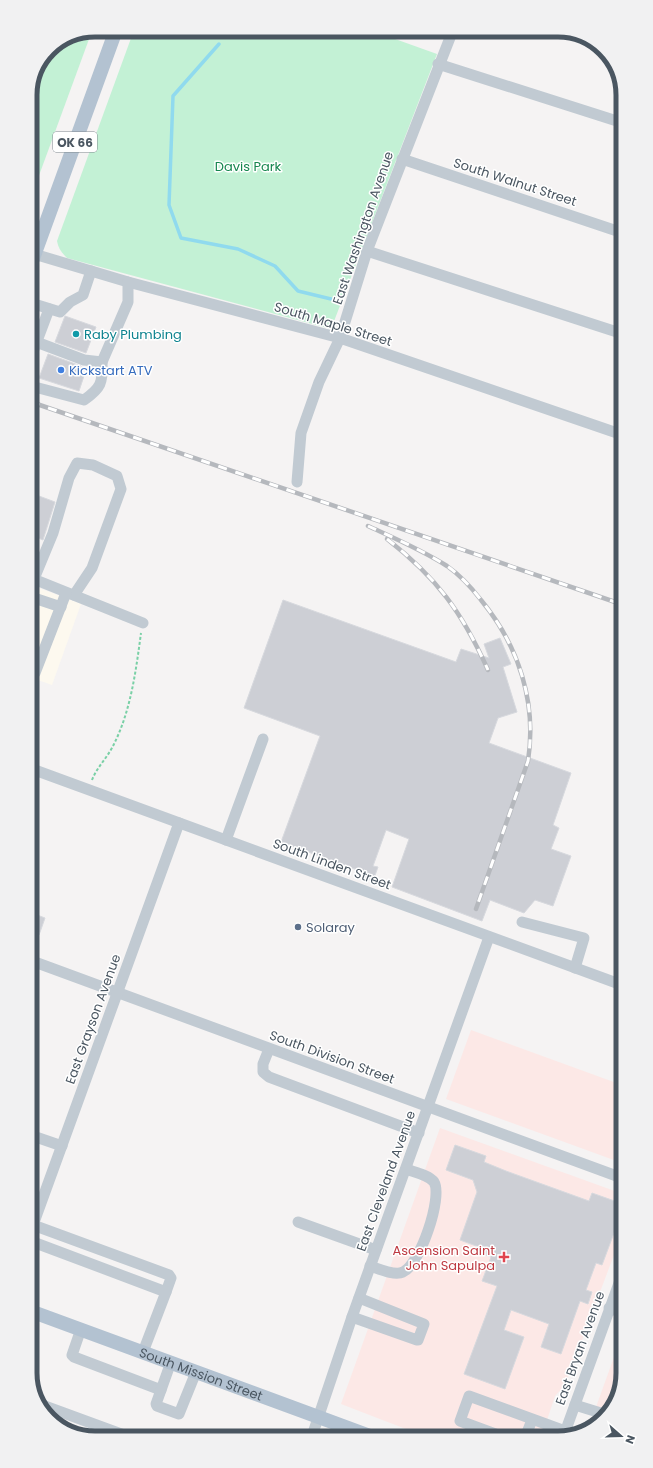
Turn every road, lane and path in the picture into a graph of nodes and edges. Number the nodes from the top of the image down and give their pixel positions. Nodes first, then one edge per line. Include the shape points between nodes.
1 (113, 37) edge
2 (450, 37) edge
3 (438, 64) junction
4 (616, 121) edge
5 (402, 159) junction
6 (616, 231) edge
7 (37, 245) edge
8 (367, 251) junction
9 (37, 260) edge
10 (91, 271) junction
11 (128, 282) junction
12 (37, 305) edge
13 (48, 309) junction
14 (616, 332) edge
15 (37, 334) edge
16 (340, 338) junction
17 (37, 342) edge
18 (102, 362) junction
19 (37, 388) edge
20 (616, 433) edge
21 (297, 482) dead end
22 (37, 569) edge
23 (37, 580) edge
24 (70, 594) junction
25 (37, 599) edge
26 (61, 607) junction
27 (143, 623) joint
28 (37, 668) edge
29 (263, 739) dead end
30 (37, 771) edge
31 (89, 789) junction
32 (179, 822) junction
33 (226, 840) junction
34 (522, 922) dead end
35 (489, 937) junction
36 (37, 962) edge
37 (575, 968) junction
38 (616, 983) edge
39 (117, 991) junction
40 (270, 1049) junction
41 (428, 1107) junction
42 (419, 1133) junction
43 (37, 1137) edge
44 (62, 1146) junction
45 (406, 1169) junction
46 (616, 1176) edge
47 (37, 1214) edge
48 (298, 1222) dead end
49 (37, 1226) edge
50 (37, 1244) edge
51 (376, 1250) junction
52 (370, 1266) junction
53 (616, 1291) edge
54 (166, 1292) junction
55 (359, 1298) junction
56 (610, 1308) junction
57 (616, 1310) edge
58 (37, 1314) edge
59 (352, 1317) junction
60 (81, 1330) junction
61 (143, 1352) junction
62 (171, 1362) junction
63 (196, 1372) junction
64 (161, 1390) junction
65 (574, 1404) junction
66 (49, 1407) edge
67 (600, 1413) edge
68 (319, 1417) junction
69 (532, 1420) junction
70 (113, 1431) edge
71 (314, 1431) edge
72 (357, 1431) edge
73 (487, 1431) edge
74 (528, 1431) edge
75 (559, 1431) edge
76 (565, 1431) edge

1 - 7 main road, OK 66
2 - 3 street, East Washington Avenue
3 - 4 street
3 - 5 street, East Washington Avenue
5 - 6 street, South Walnut Street
5 - 8 street, East Washington Avenue
8 - 14 street
8 - 16 street, East Washington Avenue
9 - 10 street, South Maple Street
10 - 11 street, South Maple Street
10 - 13 street via 83,295 70,302 60,312
11 - 16 street, South Maple Street
11 - 18 street via 128,302
12 - 13 street
13 - 15 street
16 - 20 street, South Maple Street
16 - 21 street, East Washington Avenue via 319,382 301,433
17 - 18 street via 84,360
18 - 19 street via 103,378 97,390 84,400
22 - 24 street via 53,533 69,478 77,463 92,465 116,476 121,489 92,568
23 - 24 street
24 - 26 street
24 - 27 street
25 - 26 street
26 - 28 street
27 - 31 path via 134,684 115,743 95,771
29 - 33 street
30 - 31 street, South Linden Street
31 - 32 street, South Linden Street
32 - 33 street, South Linden Street
32 - 39 street, East Grayson Avenue
33 - 35 street, South Linden Street
34 - 37 street via 584,938
35 - 37 street, South Linden Street
35 - 41 street, East Cleveland Avenue
36 - 39 street, South Division Street
37 - 38 street, South Linden Street
39 - 40 street, South Division Street
39 - 44 street, East Grayson Avenue
40 - 41 street, South Division Street
40 - 42 street via 263,1064 268,1077
41 - 42 street, East Cleveland Avenue
41 - 46 street, South Division Street
42 - 45 street, East Cleveland Avenue
43 - 44 street
44 - 47 street, East Grayson Avenue
45 - 51 street, East Cleveland Avenue
45 - 52 street via 429,1178 434,1182 436,1190 436,1202 420,1253 404,1272 398,1274
48 - 51 street
49 - 54 street via 169,1275 171,1278
50 - 54 street
51 - 52 street, East Cleveland Avenue
52 - 55 street, East Cleveland Avenue
53 - 56 street, East Bryan Avenue
54 - 61 street
55 - 59 street, East Cleveland Avenue
55 - 59 street via 424,1324 416,1340
56 - 57 street
56 - 65 street, East Bryan Avenue
58 - 60 main road, South Mission Street
59 - 68 street, East Cleveland Avenue
60 - 61 main road, South Mission Street
60 - 64 street via 72,1355 74,1357
61 - 62 main road, South Mission Street
62 - 63 main road, South Mission Street
62 - 64 street
63 - 64 street via 179,1414 157,1406
63 - 68 main road, South Mission Street
65 - 67 street
65 - 76 street, East Bryan Avenue
66 - 70 street
68 - 71 street, East Cleveland Avenue
68 - 72 main road, South Mission Street
69 - 73 street via 469,1396 460,1421
69 - 74 street
69 - 75 street

